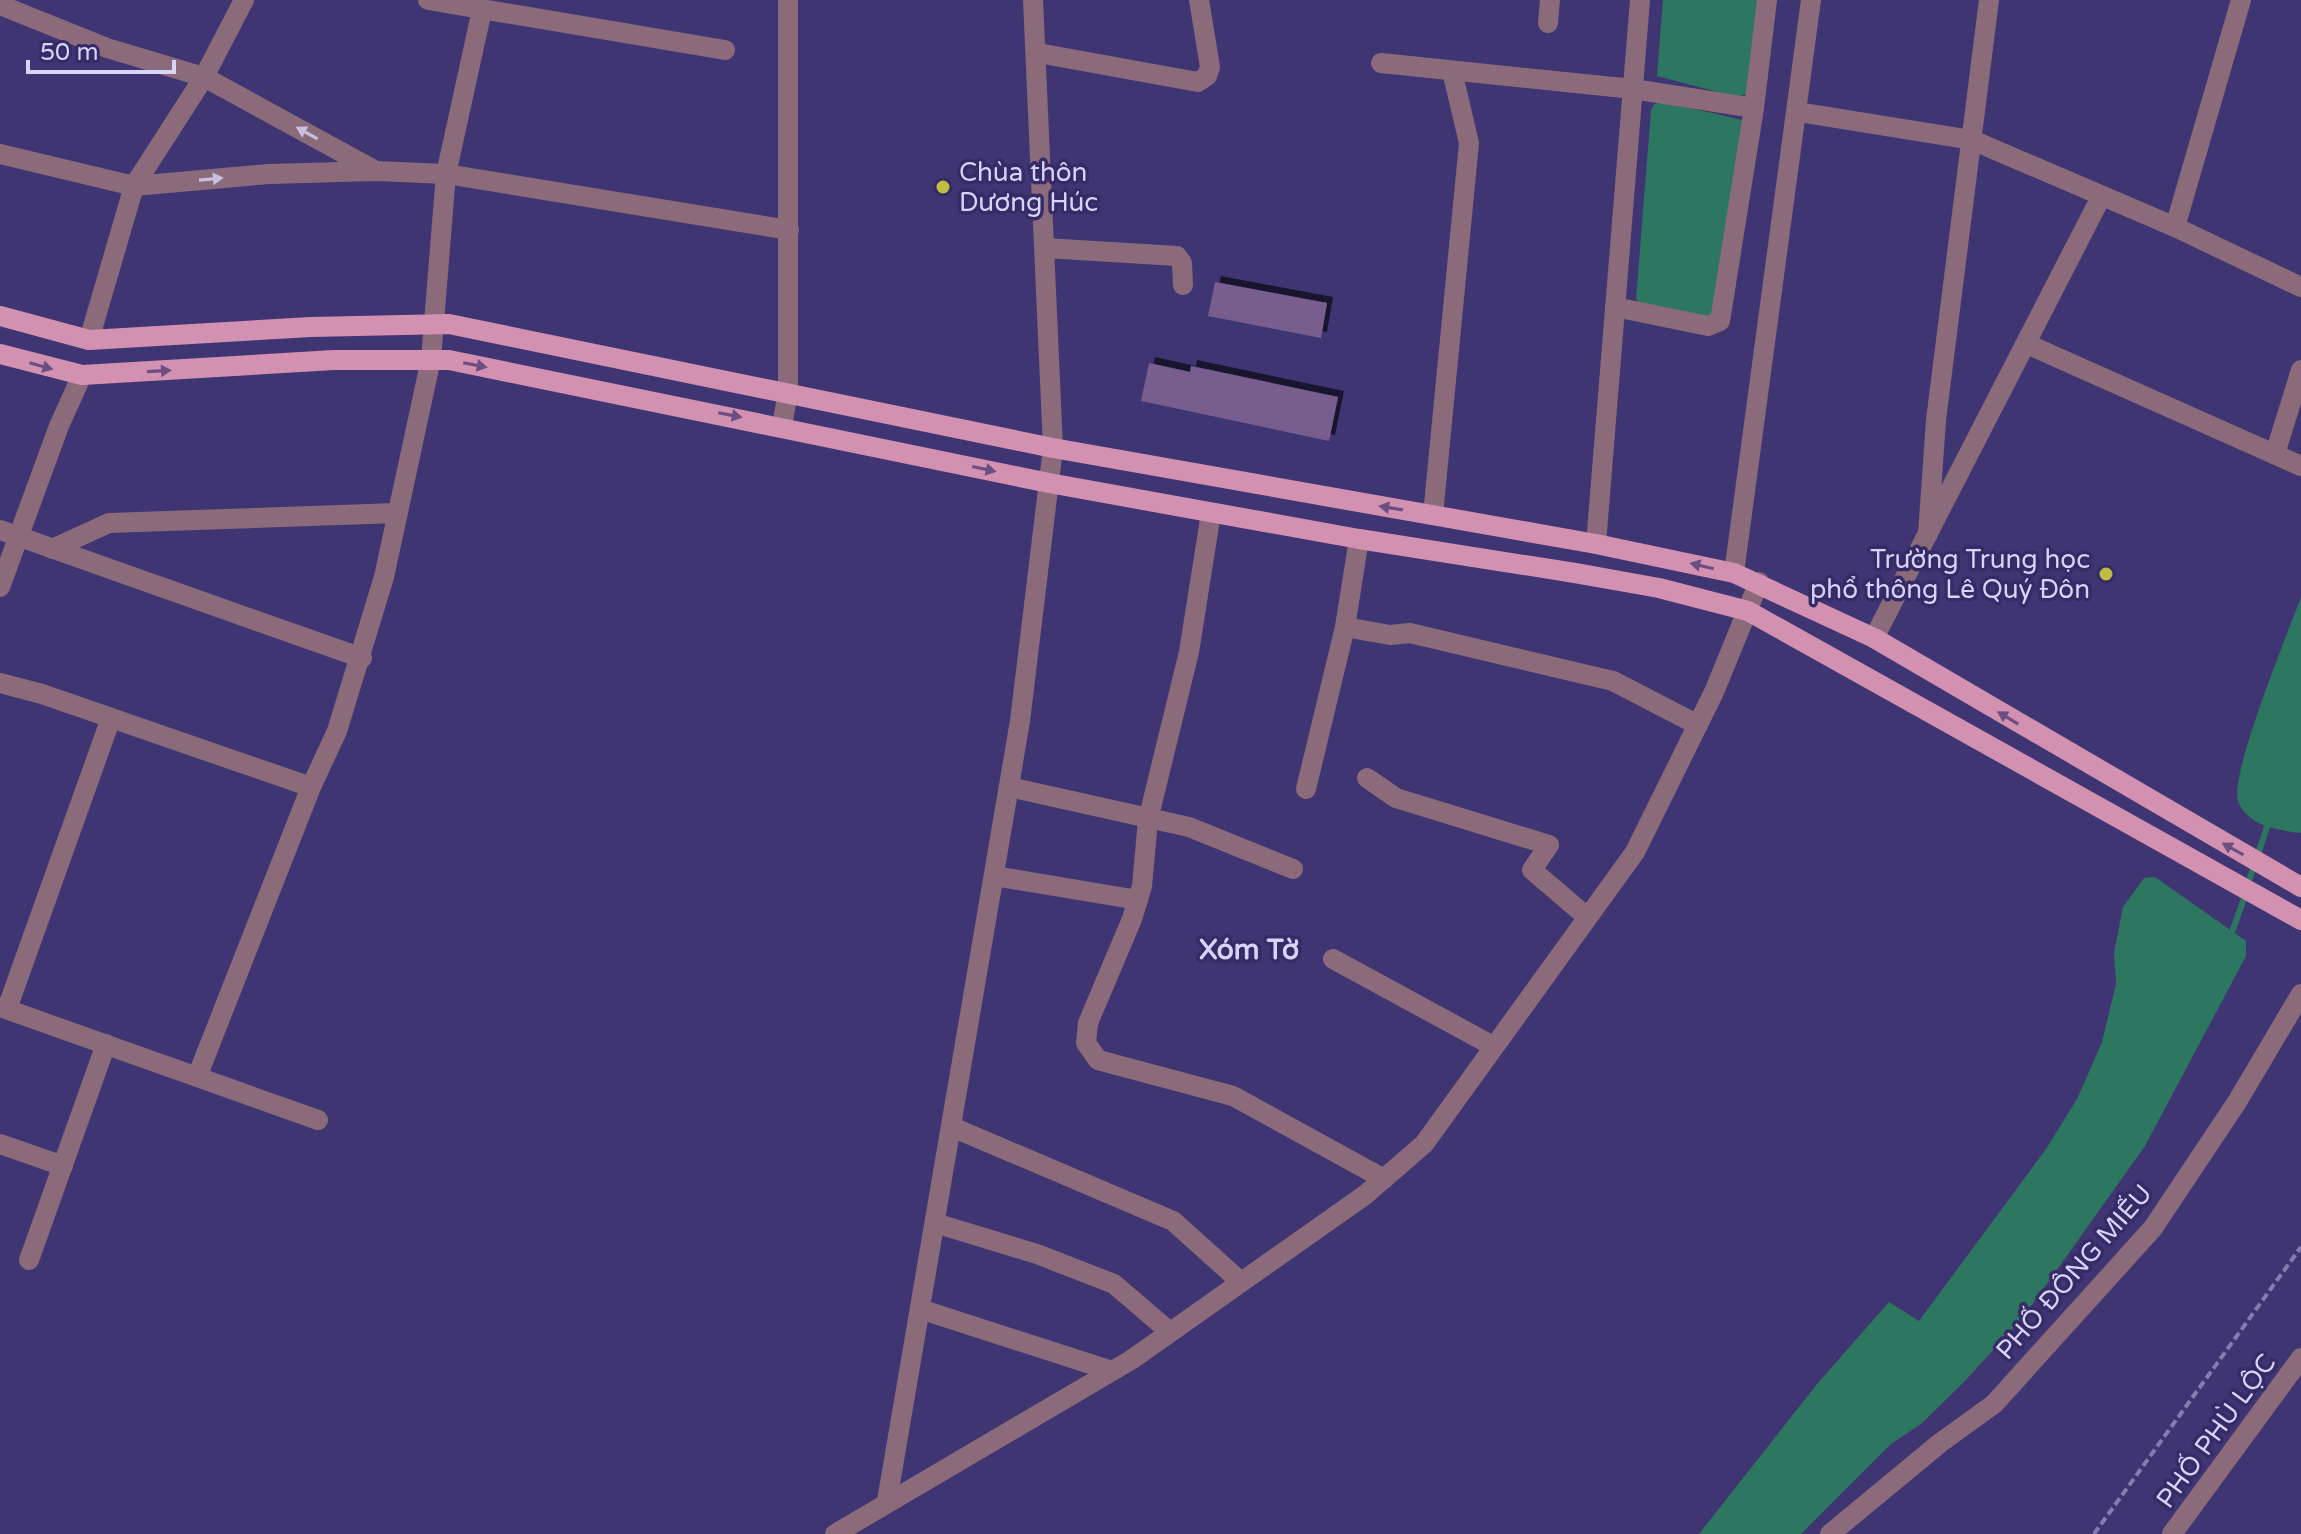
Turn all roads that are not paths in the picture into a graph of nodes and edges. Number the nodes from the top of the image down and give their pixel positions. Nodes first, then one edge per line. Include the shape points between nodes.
1 (244, 0) edge
2 (428, 0) edge
3 (788, 0) edge
4 (1033, 0) edge
5 (1199, 0) edge
6 (1550, 0) edge
7 (1640, 0) edge
8 (1767, 0) edge
9 (1811, 0) edge
10 (1989, 0) edge
11 (2241, 0) edge
12 (0, 5) edge
13 (534, 9) edge
14 (482, 10) junction
15 (1548, 23) dead end
16 (725, 50) dead end
17 (1038, 53) junction
18 (1381, 63) dead end
19 (1452, 71) junction
20 (204, 77) junction
21 (1633, 89) junction
22 (1754, 108) junction
23 (1798, 112) junction
24 (1972, 140) junction
25 (0, 154) edge
26 (376, 171) junction
27 (446, 174) junction
28 (134, 186) junction
29 (2101, 197) junction
30 (2175, 227) junction
31 (789, 230) junction
32 (1045, 248) junction
33 (1183, 285) dead end
34 (2301, 287) edge
35 (1615, 307) junction
36 (0, 316) edge
37 (436, 324) junction
38 (89, 340) junction
39 (2027, 344) junction
40 (0, 354) edge
41 (431, 359) junction
42 (2301, 370) edge
43 (82, 375) junction
44 (788, 392) junction
45 (782, 426) junction
46 (1053, 448) junction
47 (2275, 454) junction
48 (2301, 466) edge
49 (1049, 483) junction
50 (397, 513) junction
51 (1211, 513) junction
52 (1433, 515) junction
53 (9, 534) edge
54 (1928, 534) junction
55 (1359, 539) junction
56 (1596, 544) junction
57 (52, 549) junction
58 (1734, 573) junction
59 (1759, 582) junction
60 (0, 587) edge
61 (1748, 611) junction
62 (1345, 627) junction
63 (1874, 638) junction
64 (362, 658) junction
65 (0, 683) edge
66 (111, 718) junction
67 (1698, 725) junction
68 (2061, 749) junction
69 (2044, 776) junction
70 (1367, 778) dead end
71 (311, 787) junction
72 (1009, 787) junction
73 (1306, 789) dead end
74 (1148, 820) junction
75 (1293, 869) dead end
76 (994, 876) junction
77 (2301, 887) edge
78 (1138, 900) junction
79 (1587, 917) junction
80 (2301, 920) edge
81 (1333, 959) dead end
82 (2301, 994) edge
83 (4, 1008) edge
84 (106, 1044) junction
85 (1493, 1046) junction
86 (197, 1077) junction
87 (318, 1120) dead end
88 (952, 1127) junction
89 (0, 1144) edge
90 (63, 1166) junction
91 (1384, 1179) junction
92 (935, 1223) junction
93 (29, 1260) dead end
94 (1241, 1282) junction
95 (920, 1309) junction
96 (1170, 1332) junction
97 (2301, 1358) edge
98 (1112, 1371) junction
99 (887, 1501) junction
100 (835, 1534) edge
101 (1830, 1534) edge
102 (2172, 1534) edge

1 - 20 street
2 - 14 street
3 - 31 street
4 - 17 street
5 - 17 street via 1210,67 1198,82
6 - 15 street
7 - 21 street
8 - 22 street
9 - 23 street
10 - 24 street
11 - 30 street
12 - 20 street via 107,48
13 - 14 street
13 - 16 street
14 - 27 street
17 - 32 street
18 - 19 street
19 - 21 street
19 - 52 street via 1469,143
26 -> 20 street
20 - 28 street
21 - 22 street
21 - 35 street
22 - 35 street via 1720,321 1700,325
23 - 24 street
23 - 58 street
24 - 29 street
24 - 54 street via 1936,420
25 - 28 street
26 - 27 street
28 -> 26 street
27 - 31 street
27 - 37 street
28 - 38 street
29 - 30 street
29 - 39 street
30 - 34 street
31 - 44 street
32 - 33 street via 1177,256
32 - 46 street
35 - 56 street
36 - 38 main road
37 - 38 main road
37 - 41 street
37 - 44 main road
38 - 43 main road
39 - 47 street
39 - 54 street
40 -> 43 main road
43 -> 41 main road
41 -> 45 main road
41 - 50 street
42 - 47 street
43 - 53 street
44 - 45 street
44 - 46 main road
45 -> 49 main road
46 - 49 street
52 -> 46 main road
47 - 48 street
49 - 51 main road
49 - 72 street
50 - 57 street via 109,523
50 - 64 street
51 - 55 main road
51 - 74 street via 1189,652
52 - 56 main road
53 - 57 street
53 - 60 street
54 - 63 street
55 - 61 main road via 1659,588
55 - 62 street
58 -> 56 main road
57 - 64 street
58 - 59 main road
59 - 61 street
59 - 63 main road
61 - 67 street
61 - 69 main road
62 - 67 street via 1410,633 1613,681
62 - 73 street
68 -> 63 main road
64 - 71 street
65 - 66 street
66 - 71 street
66 - 83 street
67 - 79 street via 1635,852
68 - 69 main road
77 -> 68 main road
69 - 80 main road
70 - 79 street via 1396,798 1549,845 1532,870
71 - 86 street
72 - 74 street
72 - 76 street
74 - 75 street via 1189,827
74 - 78 street
76 - 78 street
76 - 88 street
78 - 91 street via 1088,1023 1086,1043 1098,1060 1233,1096
79 - 85 street
81 - 85 street
82 - 101 street, PHỐ ĐÔNG MIẾU via 2153,1228 1994,1404
83 - 84 street
84 - 86 street
84 - 90 street
85 - 91 street via 1424,1144
86 - 87 street
88 - 92 street
88 - 94 street via 1173,1221
89 - 90 street
90 - 93 street
91 - 94 street
92 - 95 street
92 - 96 street via 1114,1284
94 - 96 street
95 - 98 street
95 - 99 street
96 - 98 street
97 - 102 street, PHỐ PHÙ LỘC
98 - 99 street
99 - 100 street

